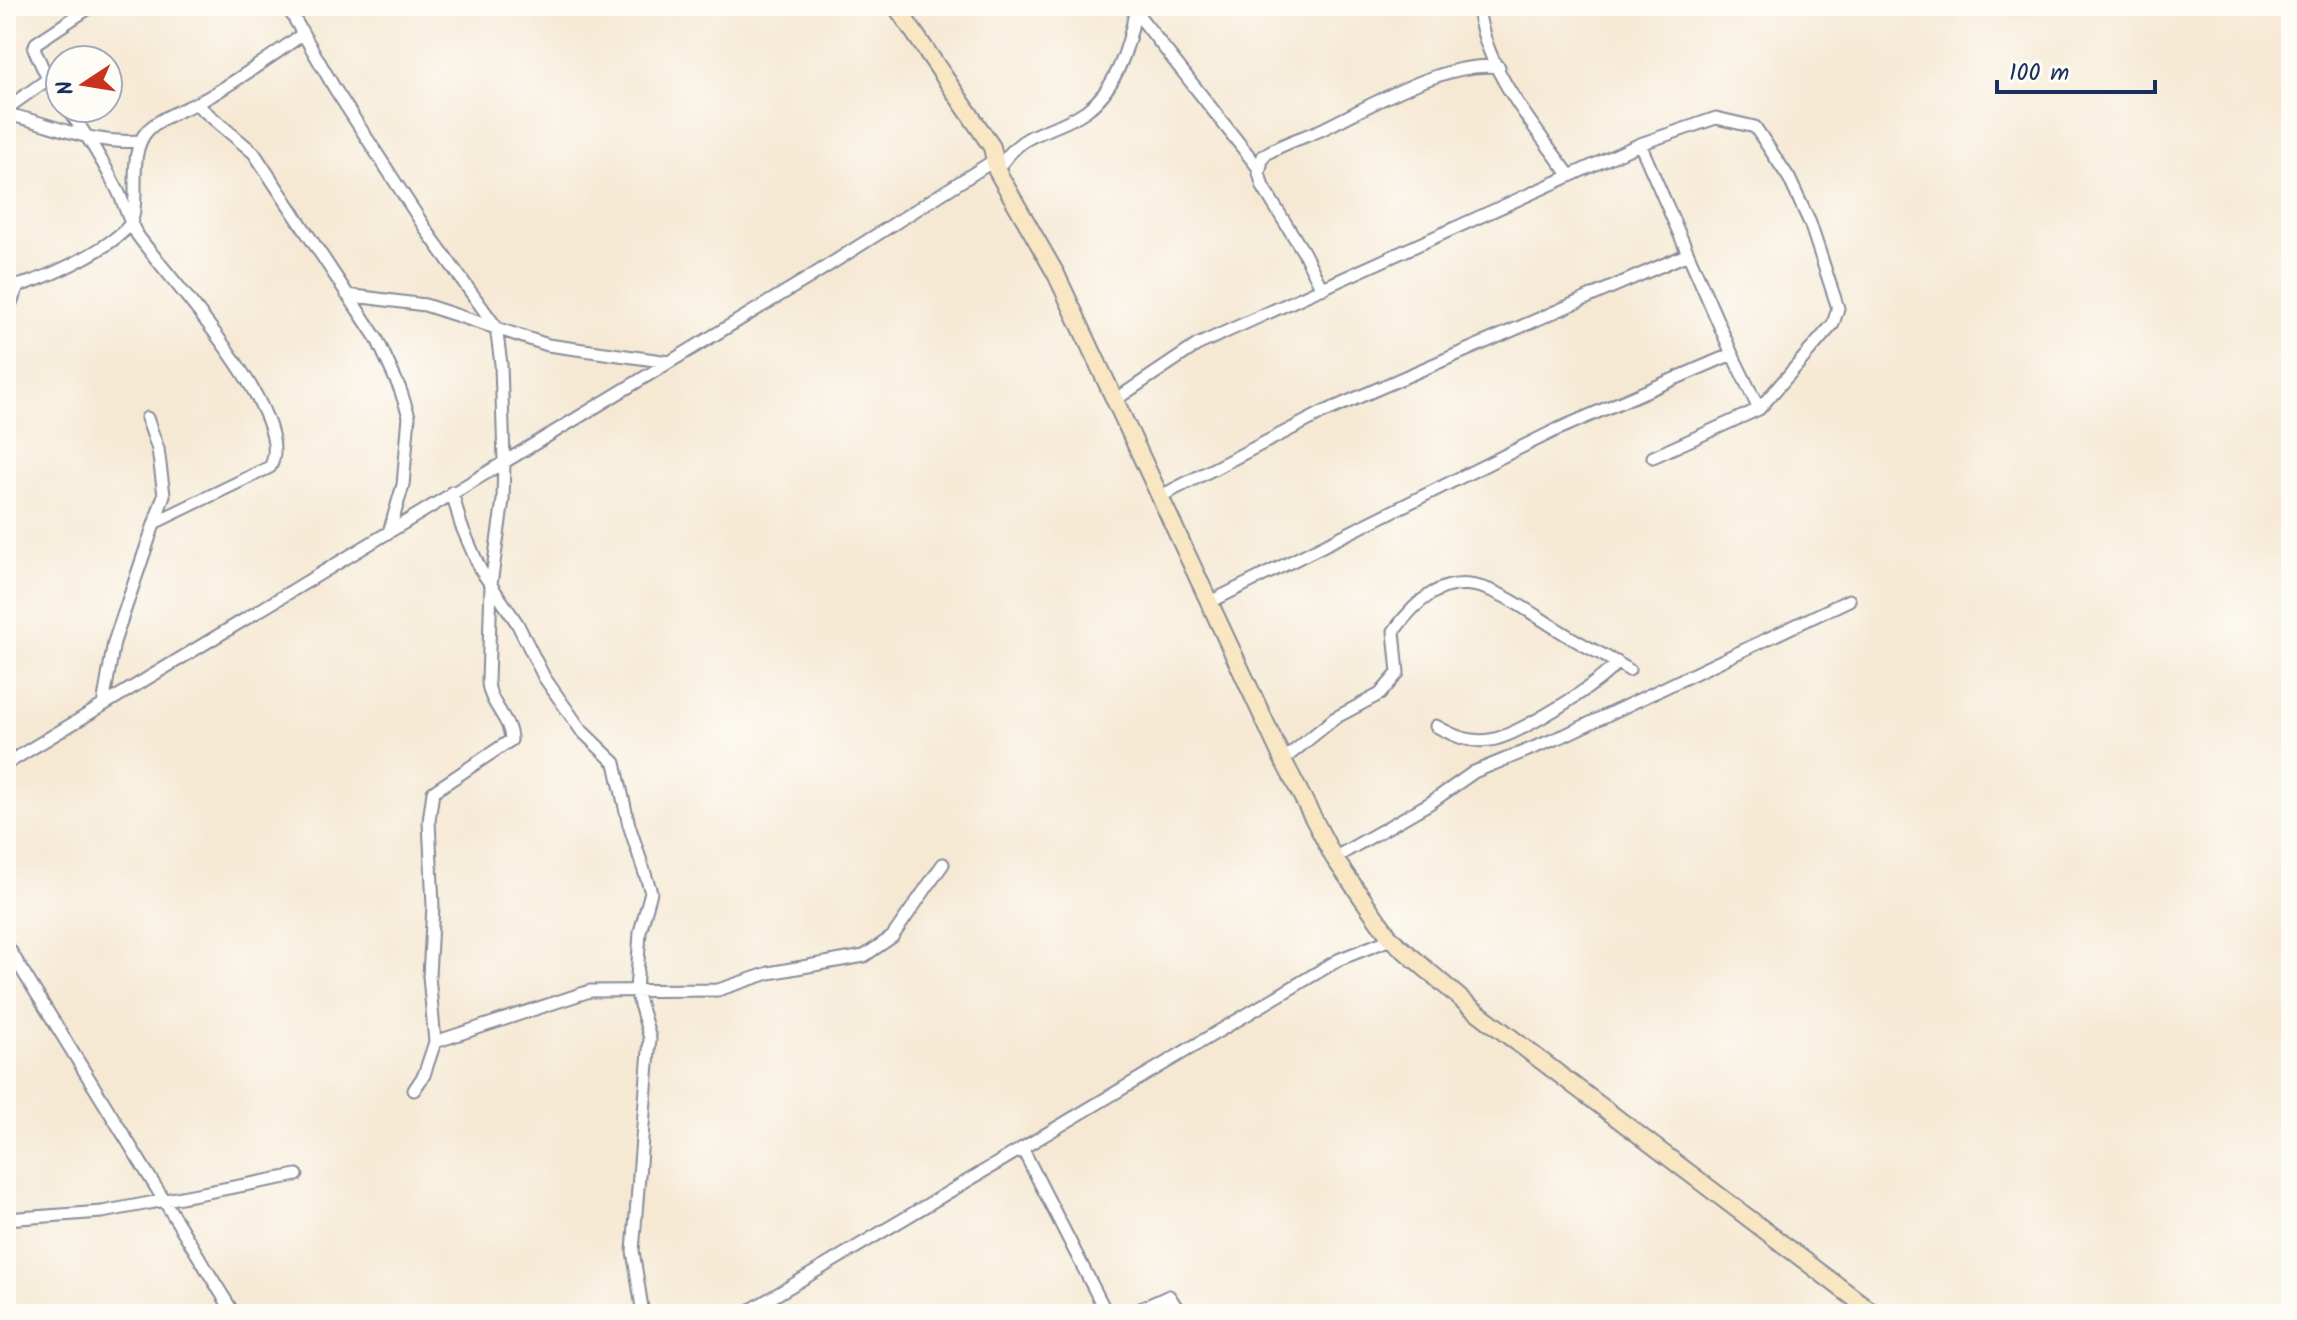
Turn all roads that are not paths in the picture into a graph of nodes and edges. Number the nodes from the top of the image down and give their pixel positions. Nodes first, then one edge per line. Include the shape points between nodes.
1 (92, 6) edge
2 (287, 6) edge
3 (896, 6) edge
4 (1478, 6) edge
5 (1134, 8) edge
6 (303, 34) junction
7 (1499, 67) junction
8 (44, 70) edge
9 (44, 82) edge
10 (196, 104) junction
11 (6, 111) edge
12 (79, 124) edge
13 (90, 139) junction
14 (141, 141) junction
15 (1640, 144) junction
16 (1260, 170) junction
17 (997, 171) junction
18 (1570, 176) junction
19 (131, 221) junction
20 (1688, 254) junction
21 (11, 288) edge
22 (1322, 289) junction
23 (347, 295) junction
24 (6, 315) edge
25 (496, 327) junction
26 (1732, 354) junction
27 (670, 362) junction
28 (1115, 400) junction
29 (1759, 409) junction
30 (147, 418) dead end
31 (1653, 457) dead end
32 (504, 460) junction
33 (452, 492) junction
34 (1161, 496) junction
35 (156, 522) junction
36 (390, 529) junction
37 (491, 584) junction
38 (1849, 600) dead end
39 (1210, 602) junction
40 (1617, 662) junction
41 (1629, 670) dead end
42 (103, 705) junction
43 (1436, 726) dead end
44 (1283, 760) junction
45 (6, 764) edge
46 (1334, 858) junction
47 (943, 864) dead end
48 (1391, 939) junction
49 (6, 944) edge
50 (636, 991) junction
51 (435, 1042) junction
52 (414, 1090) dead end
53 (1022, 1148) junction
54 (297, 1175) dead end
55 (163, 1200) junction
56 (6, 1219) edge
57 (234, 1314) edge
58 (643, 1314) edge
59 (745, 1314) edge
60 (1107, 1314) edge
61 (1129, 1314) edge
62 (1181, 1314) edge
63 (1875, 1314) edge

1 - 8 street via 36,43
2 - 6 street
3 - 17 main road via 992,147
4 - 7 street
5 - 16 street
5 - 17 street via 1108,91 1085,111 1012,146
6 - 10 street
6 - 25 street via 429,234
7 - 16 street via 1473,65 1370,105 1280,144 1263,156
7 - 18 street via 1518,105
9 - 11 street
10 - 14 street via 148,130
10 - 23 street via 254,153
11 - 13 street
12 - 13 street
13 - 14 street
13 - 19 street
14 - 19 street
15 - 18 street
15 - 20 street
15 - 29 street via 1716,118 1755,127 1789,178 1810,223 1838,308 1833,324
16 - 22 street via 1263,187
17 - 27 street via 990,163
17 - 28 main road via 1056,274
18 - 22 street
19 - 21 street via 118,237 60,270
19 - 35 street via 244,377 272,428 276,456 270,467
20 - 26 street
20 - 34 street via 1322,413
21 - 24 street
22 - 28 street via 1197,345
23 - 25 street via 425,305
23 - 36 street via 377,339 409,416 403,485
25 - 27 street via 548,345
25 - 32 street
26 - 29 street
26 - 39 street via 1556,430
27 - 32 street
28 - 34 main road
29 - 31 street
30 - 35 street via 158,449 164,495
32 - 33 street
32 - 37 street
33 - 36 street
33 - 37 street via 461,525
34 - 39 main road
35 - 42 street via 114,642
36 - 42 street
37 - 50 street via 544,677 581,730 615,763 651,892 640,932
37 - 51 street via 489,695 511,740 433,792 429,976
38 - 46 street via 1565,735 1474,772
39 - 44 main road
40 - 41 street
40 - 43 street via 1585,691 1491,740 1461,739
40 - 44 street via 1507,595 1471,585 1445,586 1413,606 1394,631 1398,673 1380,694 1335,718
42 - 45 street
44 - 46 main road
46 - 48 main road
47 - 50 street via 892,937 864,956 769,973 718,990
48 - 53 street via 1340,959
48 - 63 main road via 1468,1005
49 - 55 street
50 - 51 street via 590,991
50 - 58 street via 650,1038 633,1251
51 - 52 street
53 - 59 street
53 - 60 street
54 - 55 street
55 - 56 street via 64,1217
55 - 57 street
61 - 62 street via 1169,1296

